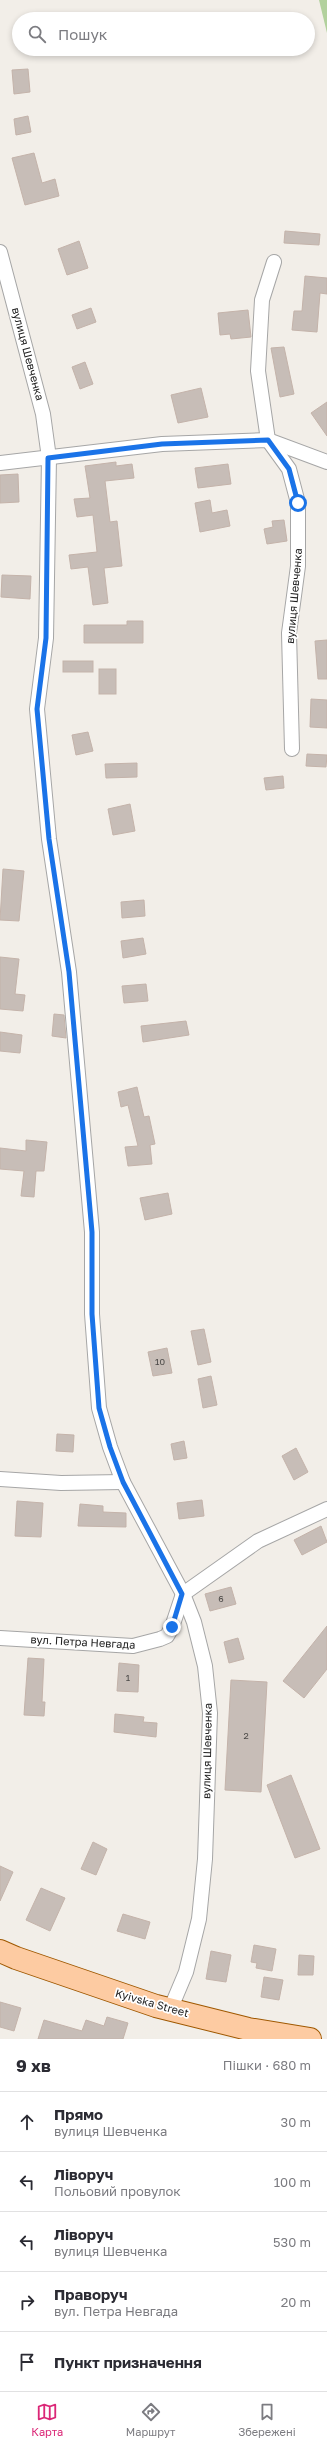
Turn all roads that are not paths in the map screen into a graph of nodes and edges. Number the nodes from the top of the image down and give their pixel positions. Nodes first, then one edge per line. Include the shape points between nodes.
1 (0, 252) edge
2 (274, 262) dead end
3 (268, 440) junction
4 (48, 458) junction
5 (327, 462) edge
6 (0, 463) edge
7 (292, 749) dead end
8 (0, 1479) edge
9 (123, 1482) junction
10 (327, 1509) edge
11 (182, 1594) junction
12 (0, 1638) edge
13 (0, 1950) edge
14 (170, 2010) junction
15 (310, 2039) edge

1 - 4 street, вулиця Шевченка via 43,414
2 - 3 street, вулиця Шевченка via 262,300 258,371
3 - 4 street via 162,444
3 - 5 street
3 - 7 street, вулиця Шевченка via 289,469 298,503 298,566 289,633
4 - 6 street
4 - 9 street, вулиця Шевченка via 46,638 37,709 49,839 69,972 92,1232 92,1314 99,1408
8 - 9 street via 61,1483
9 - 11 street, вулиця Шевченка
10 - 11 street via 258,1541
11 - 12 street, вул. Петра Невгада via 167,1636 146,1644 133,1646
11 - 14 street, вулиця Шевченка via 194,1622 205,1666 210,1713 205,1860 199,1919 186,1972
13 - 14 main road, Kyivska Street via 16,1958
14 - 15 main road, Kyivska Street via 248,2029

